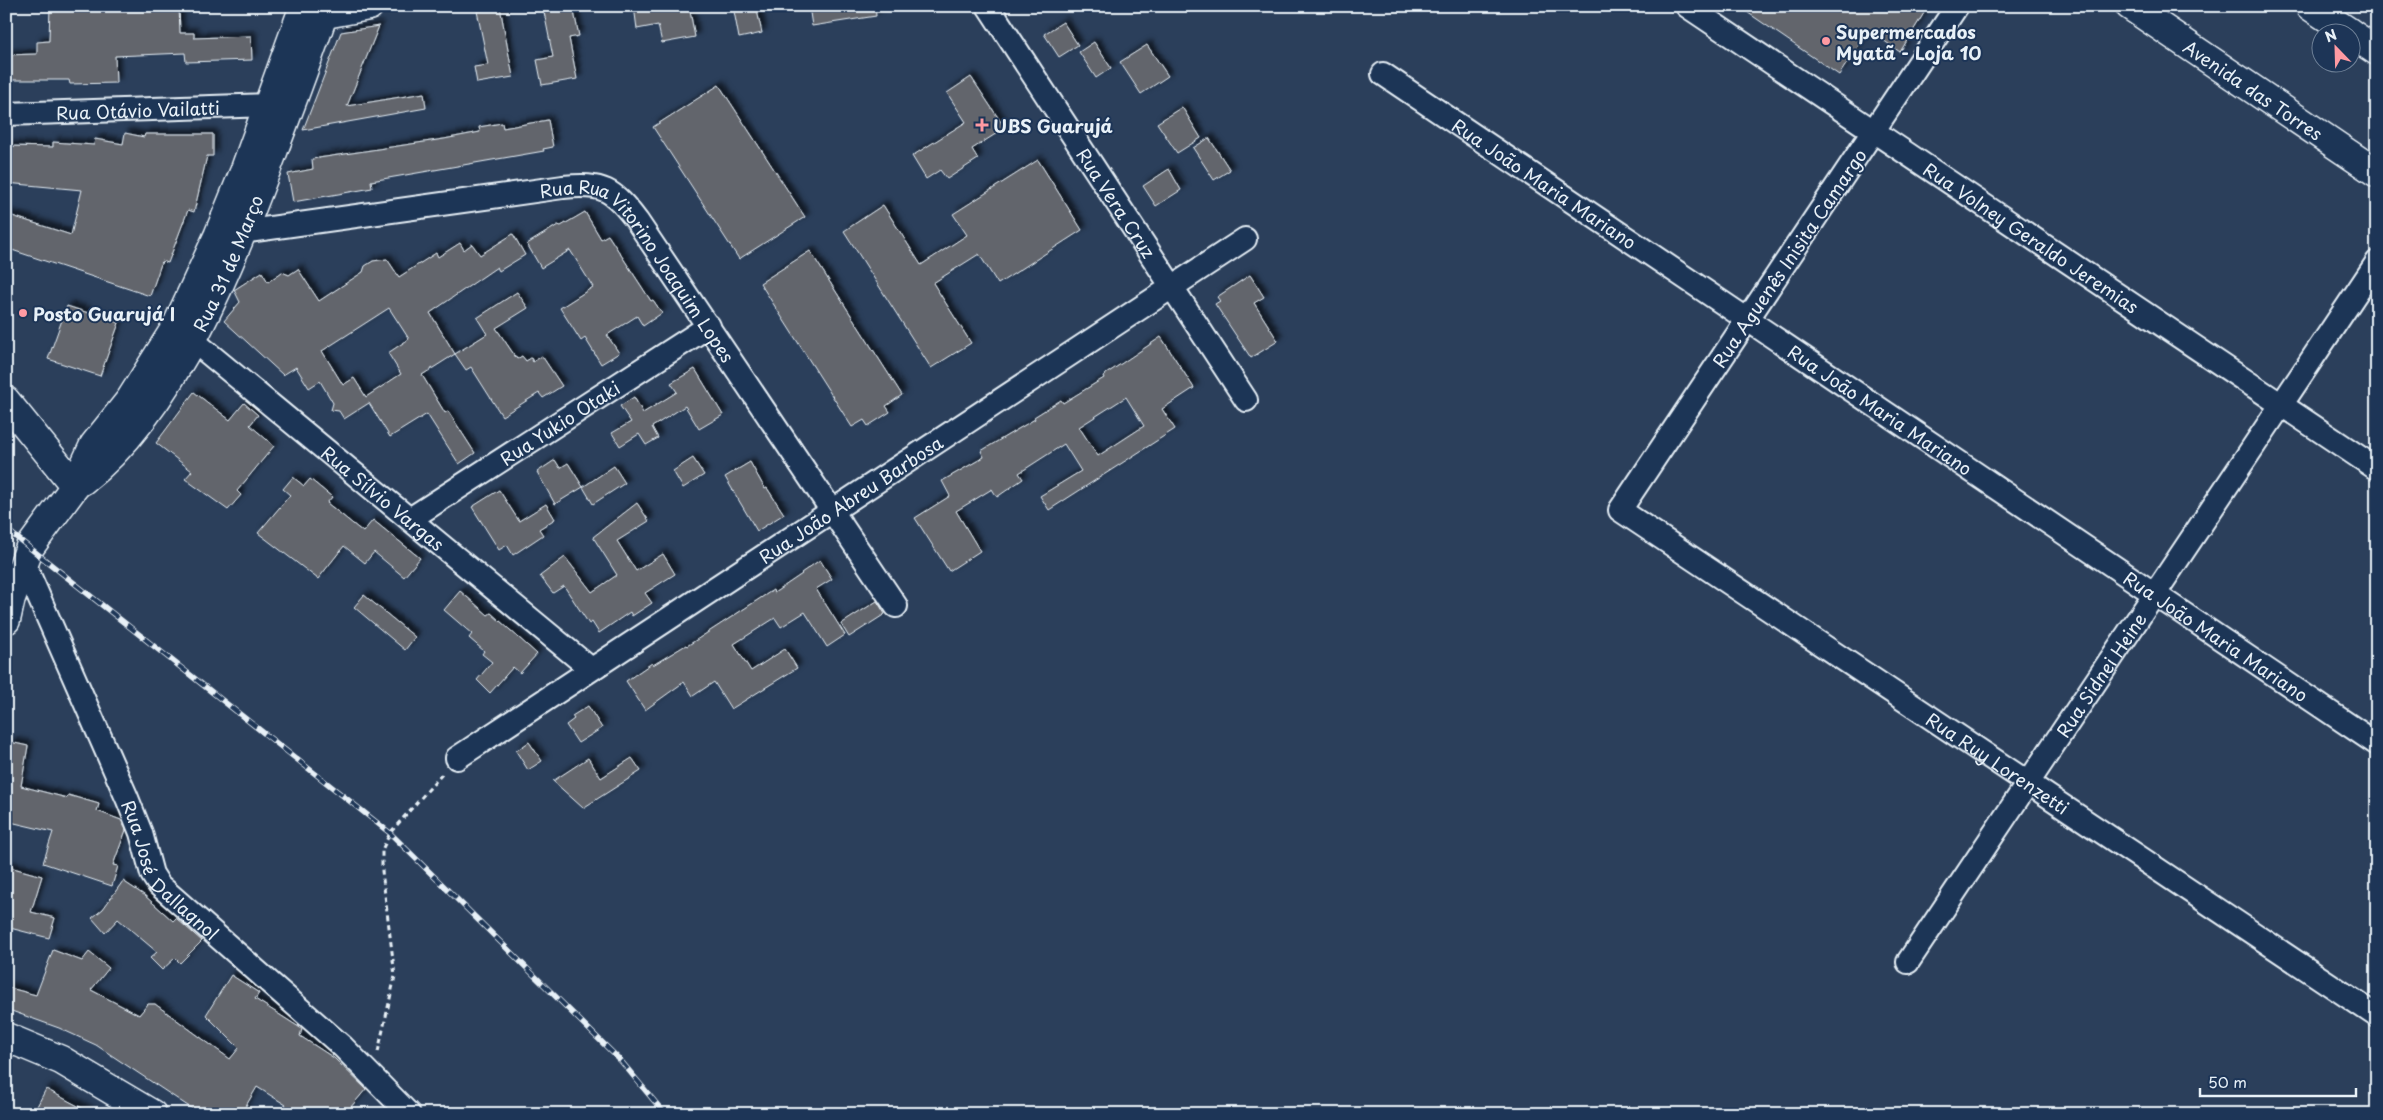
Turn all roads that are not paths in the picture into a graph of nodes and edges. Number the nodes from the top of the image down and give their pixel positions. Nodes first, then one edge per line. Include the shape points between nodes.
1 (369, 6) edge
2 (988, 6) edge
3 (1687, 6) edge
4 (1957, 6) edge
5 (2130, 6) edge
6 (2310, 6) edge
7 (313, 11) edge
8 (2334, 22) edge
9 (2360, 40) edge
10 (2377, 51) edge
11 (1383, 74) dead end
12 (270, 105) junction
13 (6, 114) edge
14 (1873, 131) junction
15 (2377, 173) edge
16 (230, 234) junction
17 (1245, 239) dead end
18 (2377, 262) edge
19 (1172, 287) junction
20 (1747, 320) junction
21 (708, 326) junction
22 (184, 333) junction
23 (1246, 400) dead end
24 (6, 401) edge
25 (2281, 405) junction
26 (2377, 469) edge
27 (75, 486) junction
28 (832, 510) junction
29 (1620, 510) joint
30 (410, 520) junction
31 (23, 561) junction
32 (2154, 594) junction
33 (896, 606) dead end
34 (6, 620) edge
35 (591, 669) junction
36 (2377, 744) edge
37 (457, 758) road end
38 (2028, 783) junction
39 (1908, 962) dead end
40 (2377, 1016) edge
41 (6, 1037) edge
42 (399, 1110) edge
43 (152, 1114) edge

1 - 7 main road
2 - 19 street, Rua Vera Cruz
3 - 14 street, Rua Volney Geraldo Jeremias
4 - 14 street, Rua Aguenês Inisita Camargo
5 - 15 main road, Avenida das Torres
6 - 8 main road
7 - 12 main road, Rua 31 de Março
7 - 16 main road, Rua 31 de Março
9 - 10 main road
11 - 20 street, Rua João Maria Mariano
12 - 13 street, Rua Otávio Vailatti
12 - 16 main road, Rua 31 de Março
14 - 20 street, Rua Aguenês Inisita Camargo
14 - 25 street, Rua Volney Geraldo Jeremias
16 - 21 street, Rua Rua Vitorino Joaquim Lopes via 587,185 606,189 623,202
16 - 22 main road, Rua 31 de Março
17 - 19 street, Rua João Abreu Barbosa
18 - 25 street, Rua Sidnei Heine
19 - 23 street, Rua Vera Cruz
19 - 28 street, Rua João Abreu Barbosa
20 - 29 street, Rua Aguenês Inisita Camargo
20 - 32 street, Rua João Maria Mariano
21 - 28 street, Rua Rua Vitorino Joaquim Lopes
21 - 30 street, Rua Yukio Otaki
22 - 27 main road, Rua 31 de Março via 172,375 119,448
22 - 30 street, Rua Sílvio Vargas
24 - 27 main road
25 - 26 street, Rua Volney Geraldo Jeremias
25 - 32 street, Rua Sidnei Heine
27 - 31 main road, Rua 31 de Março via 30,546
28 - 33 street, Rua Rua Vitorino Joaquim Lopes
28 - 35 street, Rua João Abreu Barbosa
29 - 38 street, Rua Ruy Lorenzetti
30 - 35 street, Rua Sílvio Vargas
31 - 34 main road, Rua 31 de Março
31 - 42 street, Rua José Dallagnol via 127,798 152,874 159,885 373,1075
32 - 36 street, Rua João Maria Mariano
32 - 38 street, Rua Sidnei Heine
35 - 37 street, Rua João Abreu Barbosa
38 - 39 street, Rua Sidnei Heine
38 - 40 street, Rua Ruy Lorenzetti
41 - 43 main road via 61,1060

